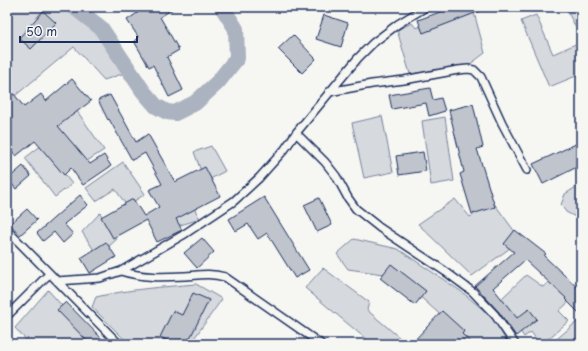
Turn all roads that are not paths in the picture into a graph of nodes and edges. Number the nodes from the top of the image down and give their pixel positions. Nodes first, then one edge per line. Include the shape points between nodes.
1 (426, 7) edge
2 (329, 92) junction
3 (296, 133) junction
4 (527, 170) dead end
5 (7, 230) edge
6 (121, 270) junction
7 (49, 274) junction
8 (57, 281) junction
9 (7, 316) edge
10 (119, 344) edge
11 (321, 344) edge
12 (515, 344) edge

1 - 2 lane via 373,43
2 - 3 lane
2 - 4 lane via 458,70 474,70 480,77
3 - 6 lane via 259,178 234,201 183,235
3 - 12 lane via 325,162 356,209 473,292 495,315
5 - 7 lane
6 - 8 lane via 100,278
6 - 11 lane via 146,276 214,274 225,277
7 - 8 lane
7 - 9 lane
8 - 10 lane

